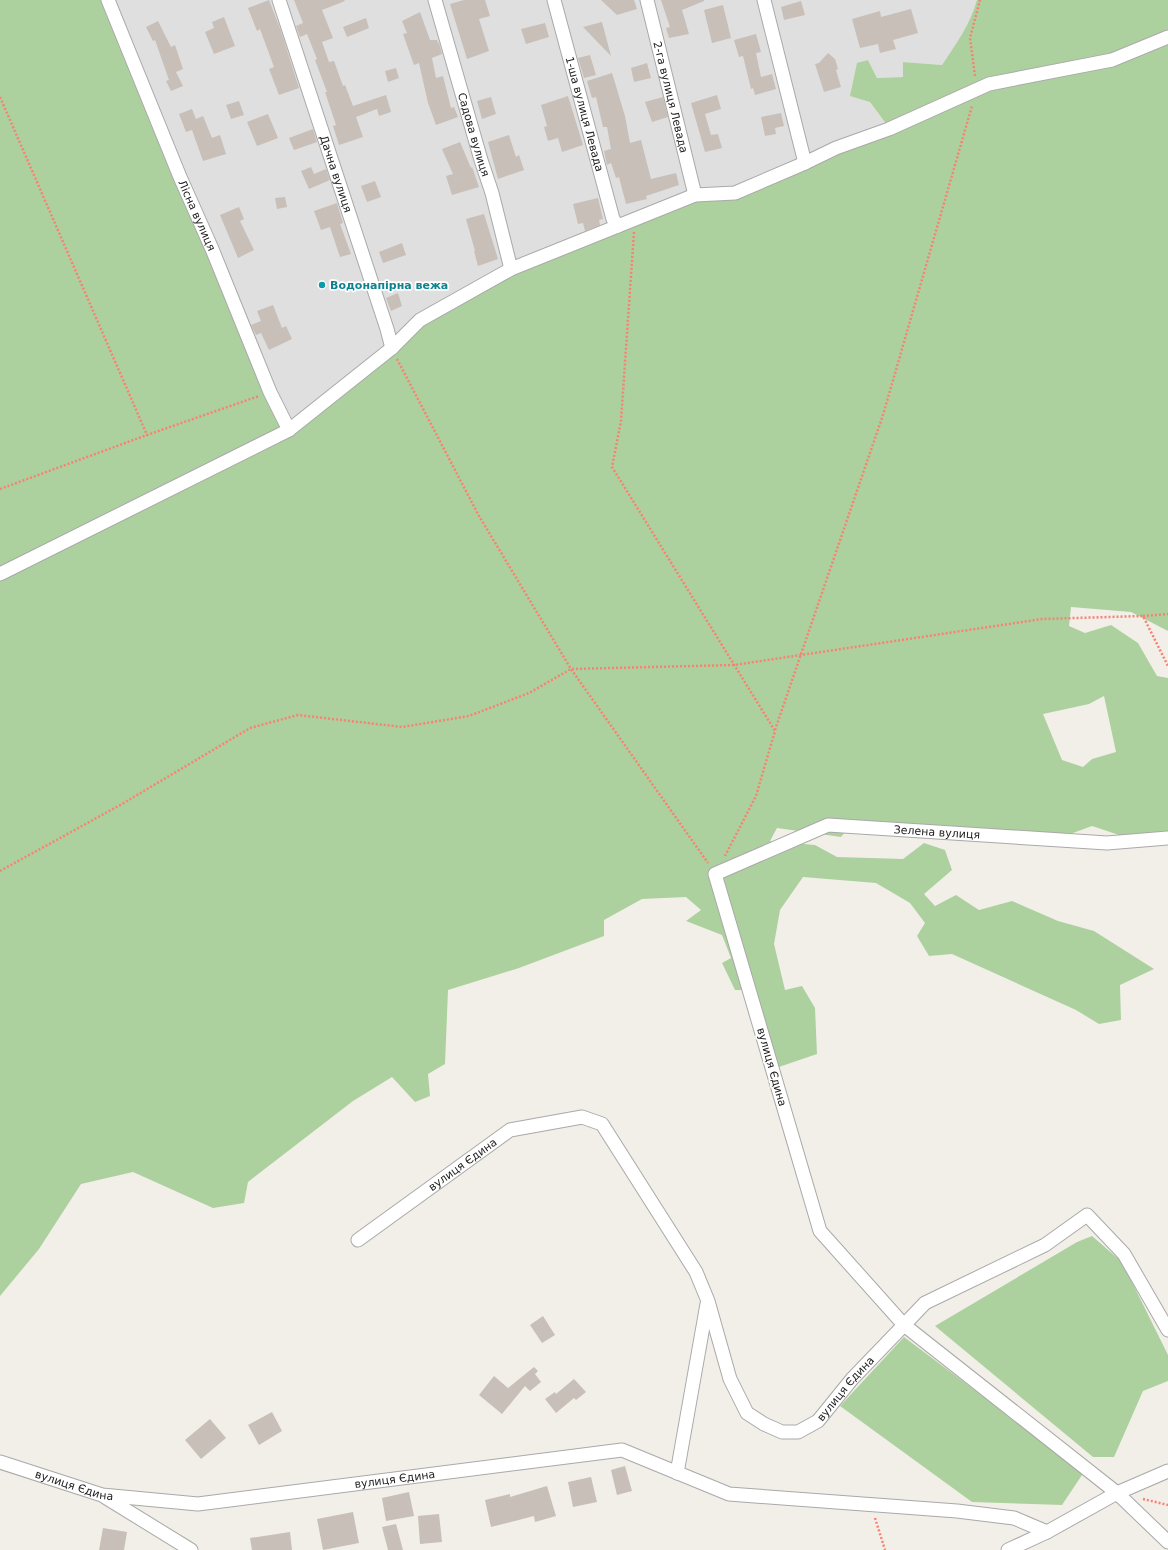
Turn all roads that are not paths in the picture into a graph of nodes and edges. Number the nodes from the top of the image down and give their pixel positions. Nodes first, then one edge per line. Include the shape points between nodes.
1 (108, 0) edge
2 (279, 0) edge
3 (435, 0) edge
4 (554, 0) edge
5 (648, 0) edge
6 (764, 0) edge
7 (1168, 37) edge
8 (805, 163) junction
9 (696, 195) junction
10 (618, 226) junction
11 (511, 270) junction
12 (392, 348) junction
13 (289, 430) junction
14 (0, 574) edge
15 (1168, 838) edge
16 (715, 874) joint
17 (358, 1240) dead end
18 (708, 1300) junction
19 (904, 1325) junction
20 (1168, 1330) edge
21 (0, 1462) edge
22 (1168, 1471) edge
23 (677, 1473) junction
24 (1117, 1493) junction
25 (102, 1495) junction
26 (1046, 1532) junction
27 (1168, 1542) edge
28 (191, 1550) edge
29 (1008, 1550) edge

1 - 13 street, Лісна вулиця via 270,392
2 - 12 street, Дачна вулиця
3 - 11 street, Садова вулиця via 492,193
4 - 10 street, 1-ша вулиця Левада via 613,219
5 - 9 street, 2-га вулиця Левада
6 - 8 street
7 - 8 street via 1112,60 989,84
8 - 9 street via 735,193
9 - 10 street
10 - 11 street
11 - 12 street via 420,320
12 - 13 street
13 - 14 street
15 - 16 street, Зелена вулиця via 1107,843 828,825
16 - 19 street, вулиця Єдина via 820,1231
17 - 18 street, вулиця Єдина via 510,1130 582,1117 602,1124 696,1272
18 - 19 street, вулиця Єдина via 730,1379 747,1413 782,1432 798,1432 818,1421 852,1379
18 - 23 street
19 - 20 street via 925,1303 1045,1245 1087,1215 1124,1254
19 - 24 street
21 - 25 street, вулиця Єдина
22 - 24 street
23 - 25 street, вулиця Єдина via 622,1450 198,1504
23 - 26 street, вулиця Єдина via 729,1494 958,1511 1014,1518
24 - 26 street
24 - 27 street
25 - 28 street
26 - 29 street

